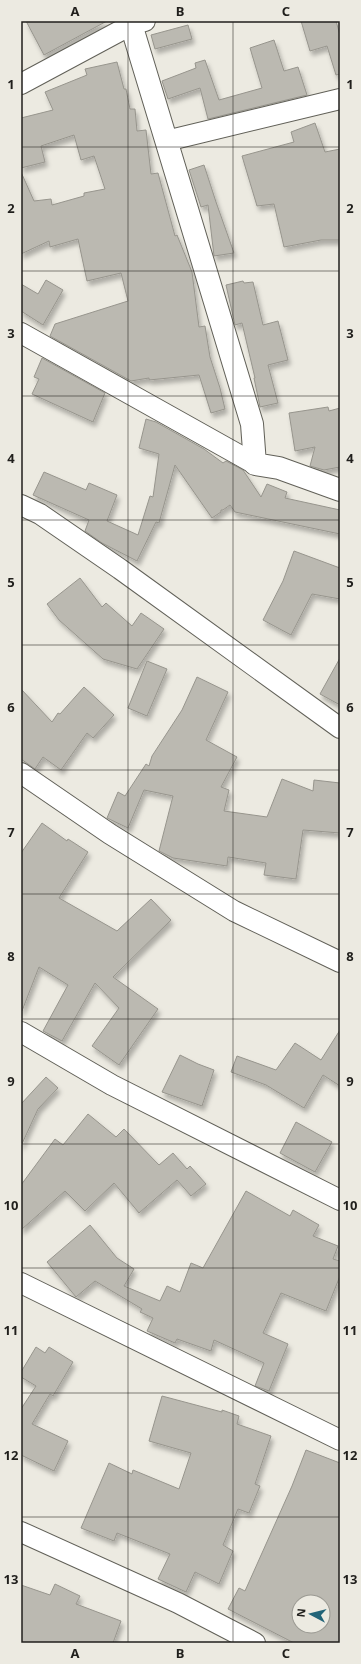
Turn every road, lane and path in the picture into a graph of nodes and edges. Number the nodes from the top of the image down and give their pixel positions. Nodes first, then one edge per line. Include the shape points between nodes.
1 (135, 22) edge
2 (21, 84) edge
3 (340, 99) edge
4 (166, 141) junction
5 (21, 333) edge
6 (255, 464) junction
7 (340, 490) edge
8 (21, 505) edge
9 (340, 728) edge
10 (21, 773) edge
11 (340, 962) edge
12 (21, 1032) edge
13 (340, 1200) edge
14 (21, 1283) edge
15 (340, 1440) edge
16 (21, 1532) edge
17 (255, 1643) edge

1 - 2 street
1 - 4 street
3 - 4 street
4 - 6 street via 252,424
5 - 6 street
6 - 7 street via 279,468
8 - 9 street via 40,514 120,569
10 - 11 street via 110,834 234,911
12 - 13 street via 112,1085
14 - 15 street
16 - 17 street via 178,1603

